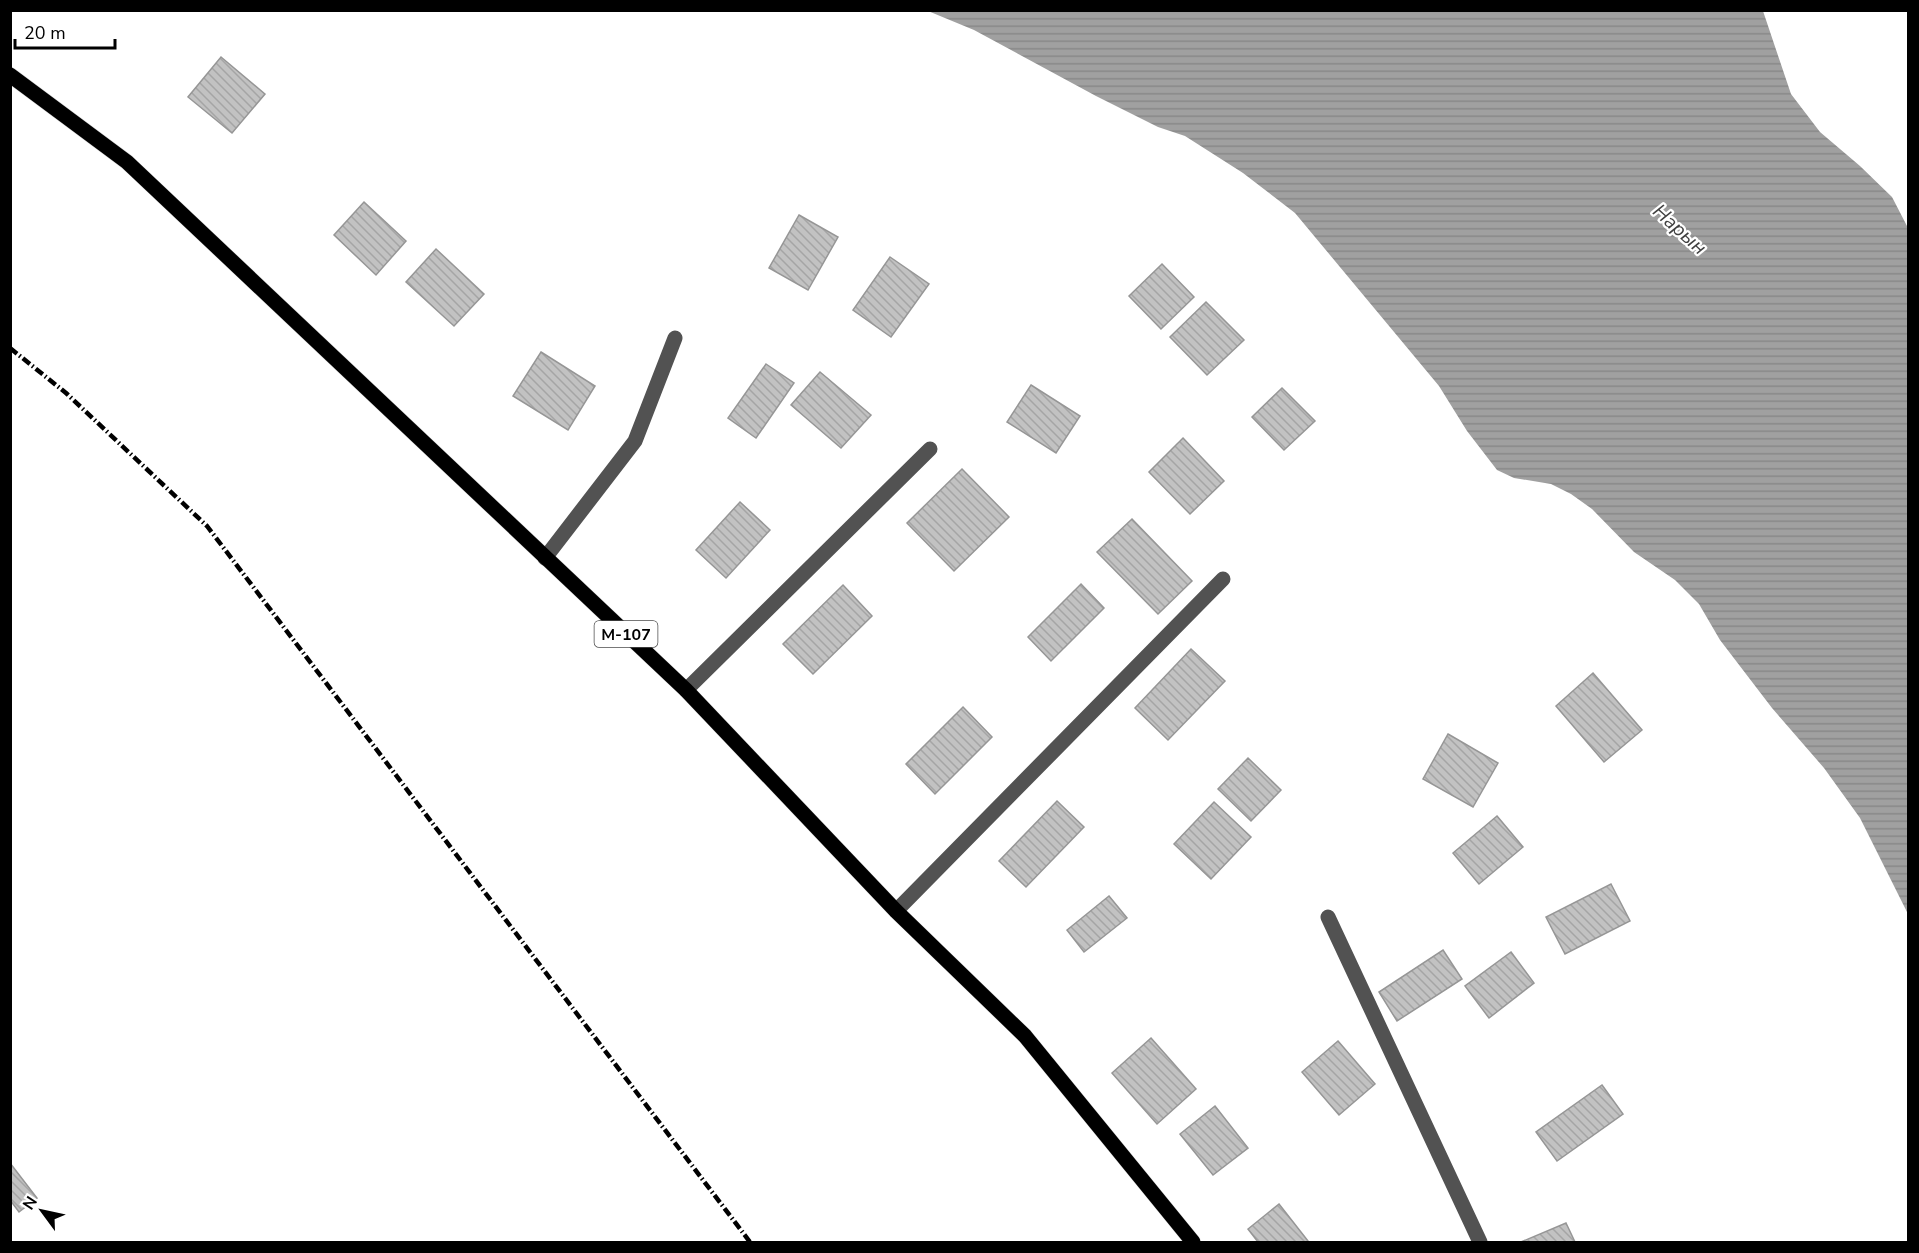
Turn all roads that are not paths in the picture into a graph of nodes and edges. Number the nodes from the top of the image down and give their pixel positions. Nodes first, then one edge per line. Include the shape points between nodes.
1 (10, 75) edge
2 (675, 338) dead end
3 (930, 449) dead end
4 (545, 558) junction
5 (1223, 579) dead end
6 (686, 690) junction
7 (896, 911) junction
8 (1328, 917) dead end
9 (1193, 1242) edge
10 (1480, 1242) edge

1 - 4 main road, М-107 via 127,162
2 - 4 street via 635,441
3 - 6 street
4 - 6 main road, М-107
5 - 7 street
6 - 7 main road, М-107
7 - 9 main road, М-107 via 1025,1036
8 - 10 street

